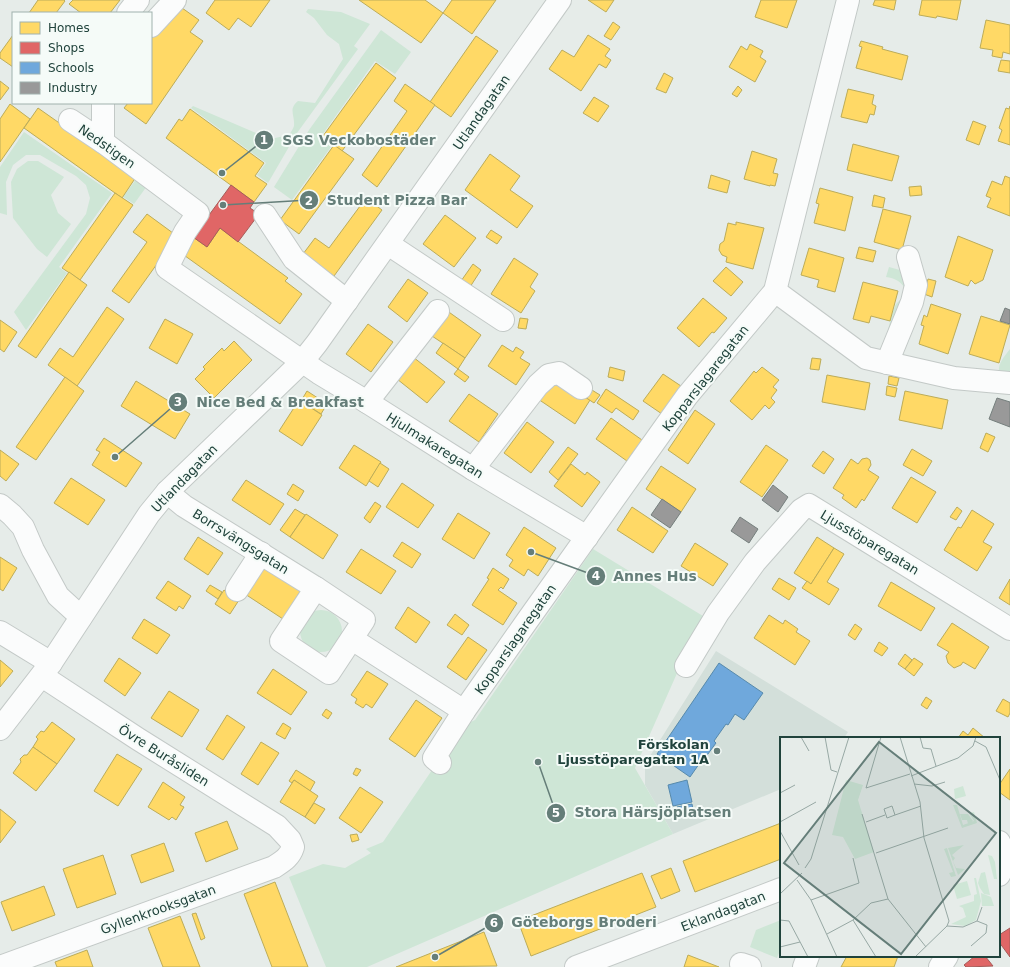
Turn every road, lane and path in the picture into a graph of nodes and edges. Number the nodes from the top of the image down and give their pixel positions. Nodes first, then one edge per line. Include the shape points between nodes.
1 (138, 0) edge
2 (175, 0) edge
3 (560, 0) edge
4 (848, 0) edge
5 (129, 12) edge
6 (152, 25) edge
7 (103, 104) edge
8 (70, 120) dead end
9 (103, 142) junction
10 (265, 215) dead end
11 (388, 244) junction
12 (908, 258) dead end
13 (167, 268) joint
14 (775, 291) junction
15 (347, 301) junction
16 (438, 311) dead end
17 (503, 320) dead end
18 (302, 362) junction
19 (887, 363) junction
20 (1010, 384) edge
21 (581, 388) dead end
22 (367, 402) junction
23 (473, 469) junction
24 (167, 492) junction
25 (0, 505) edge
26 (587, 537) junction
27 (260, 553) junction
28 (316, 588) junction
29 (236, 590) dead end
30 (82, 617) junction
31 (1010, 629) edge
32 (0, 632) edge
33 (352, 639) junction
34 (686, 666) dead end
35 (47, 670) junction
36 (464, 711) junction
37 (0, 729) edge
38 (440, 763) dead end
39 (1000, 833) edge
40 (285, 834) joint
41 (1010, 834) edge
42 (1000, 844) edge
43 (1010, 869) edge
44 (1000, 872) edge
45 (1000, 874) edge
46 (780, 889) edge
47 (808, 957) edge
48 (933, 957) edge
49 (946, 957) edge
50 (0, 967) edge
51 (576, 967) edge
52 (804, 967) edge
53 (930, 967) edge
54 (940, 967) edge

1 - 5 street
2 - 6 street
3 - 11 street, Utlandagatan
4 - 14 street, Kopparslagaregatan
7 - 9 street
8 - 9 street, Nedstigen
9 - 13 street, Nedstigen via 198,213
10 - 15 street via 294,259
11 - 15 street, Utlandagatan
11 - 17 street
12 - 19 street via 916,285 912,302
13 - 18 street, Hjulmakaregatan
14 - 19 street via 866,358
14 - 26 street, Kopparslagaregatan via 687,396
15 - 18 street, Utlandagatan
16 - 22 street
18 - 22 street, Hjulmakaregatan
18 - 24 street, Utlandagatan
19 - 20 street via 954,378
21 - 23 street via 559,373 549,375 538,385
22 - 23 street, Hjulmakaregatan
23 - 26 street, Hjulmakaregatan
24 - 27 street, Borrsvängsgatan via 184,506
24 - 30 street, Utlandagatan via 149,514
25 - 30 street via 23,527 58,596
26 - 36 street, Kopparslagaregatan
27 - 28 street, Borrsvängsgatan
27 - 29 street
28 - 33 street, Borrsvängsgatan via 364,620
28 - 33 street, Borrsvängsgatan via 281,641 330,673
30 - 35 street, Utlandagatan
31 - 34 street, Ljusstöparegatan via 809,505 801,510 755,562 718,613
32 - 35 street, Övre Buråsliden
33 - 36 street
35 - 37 street, Utlandagatan
35 - 40 street, Övre Buråsliden via 134,736 277,826
36 - 38 street, Kopparslagaregatan via 434,758
39 - 41 street
40 - 50 street, Gyllenkrooksgatan via 293,847 291,853 274,867
42 - 44 street via 1004,861
43 - 45 street
46 - 51 street, Eklandagatan
47 - 52 street
48 - 53 street
49 - 54 street

